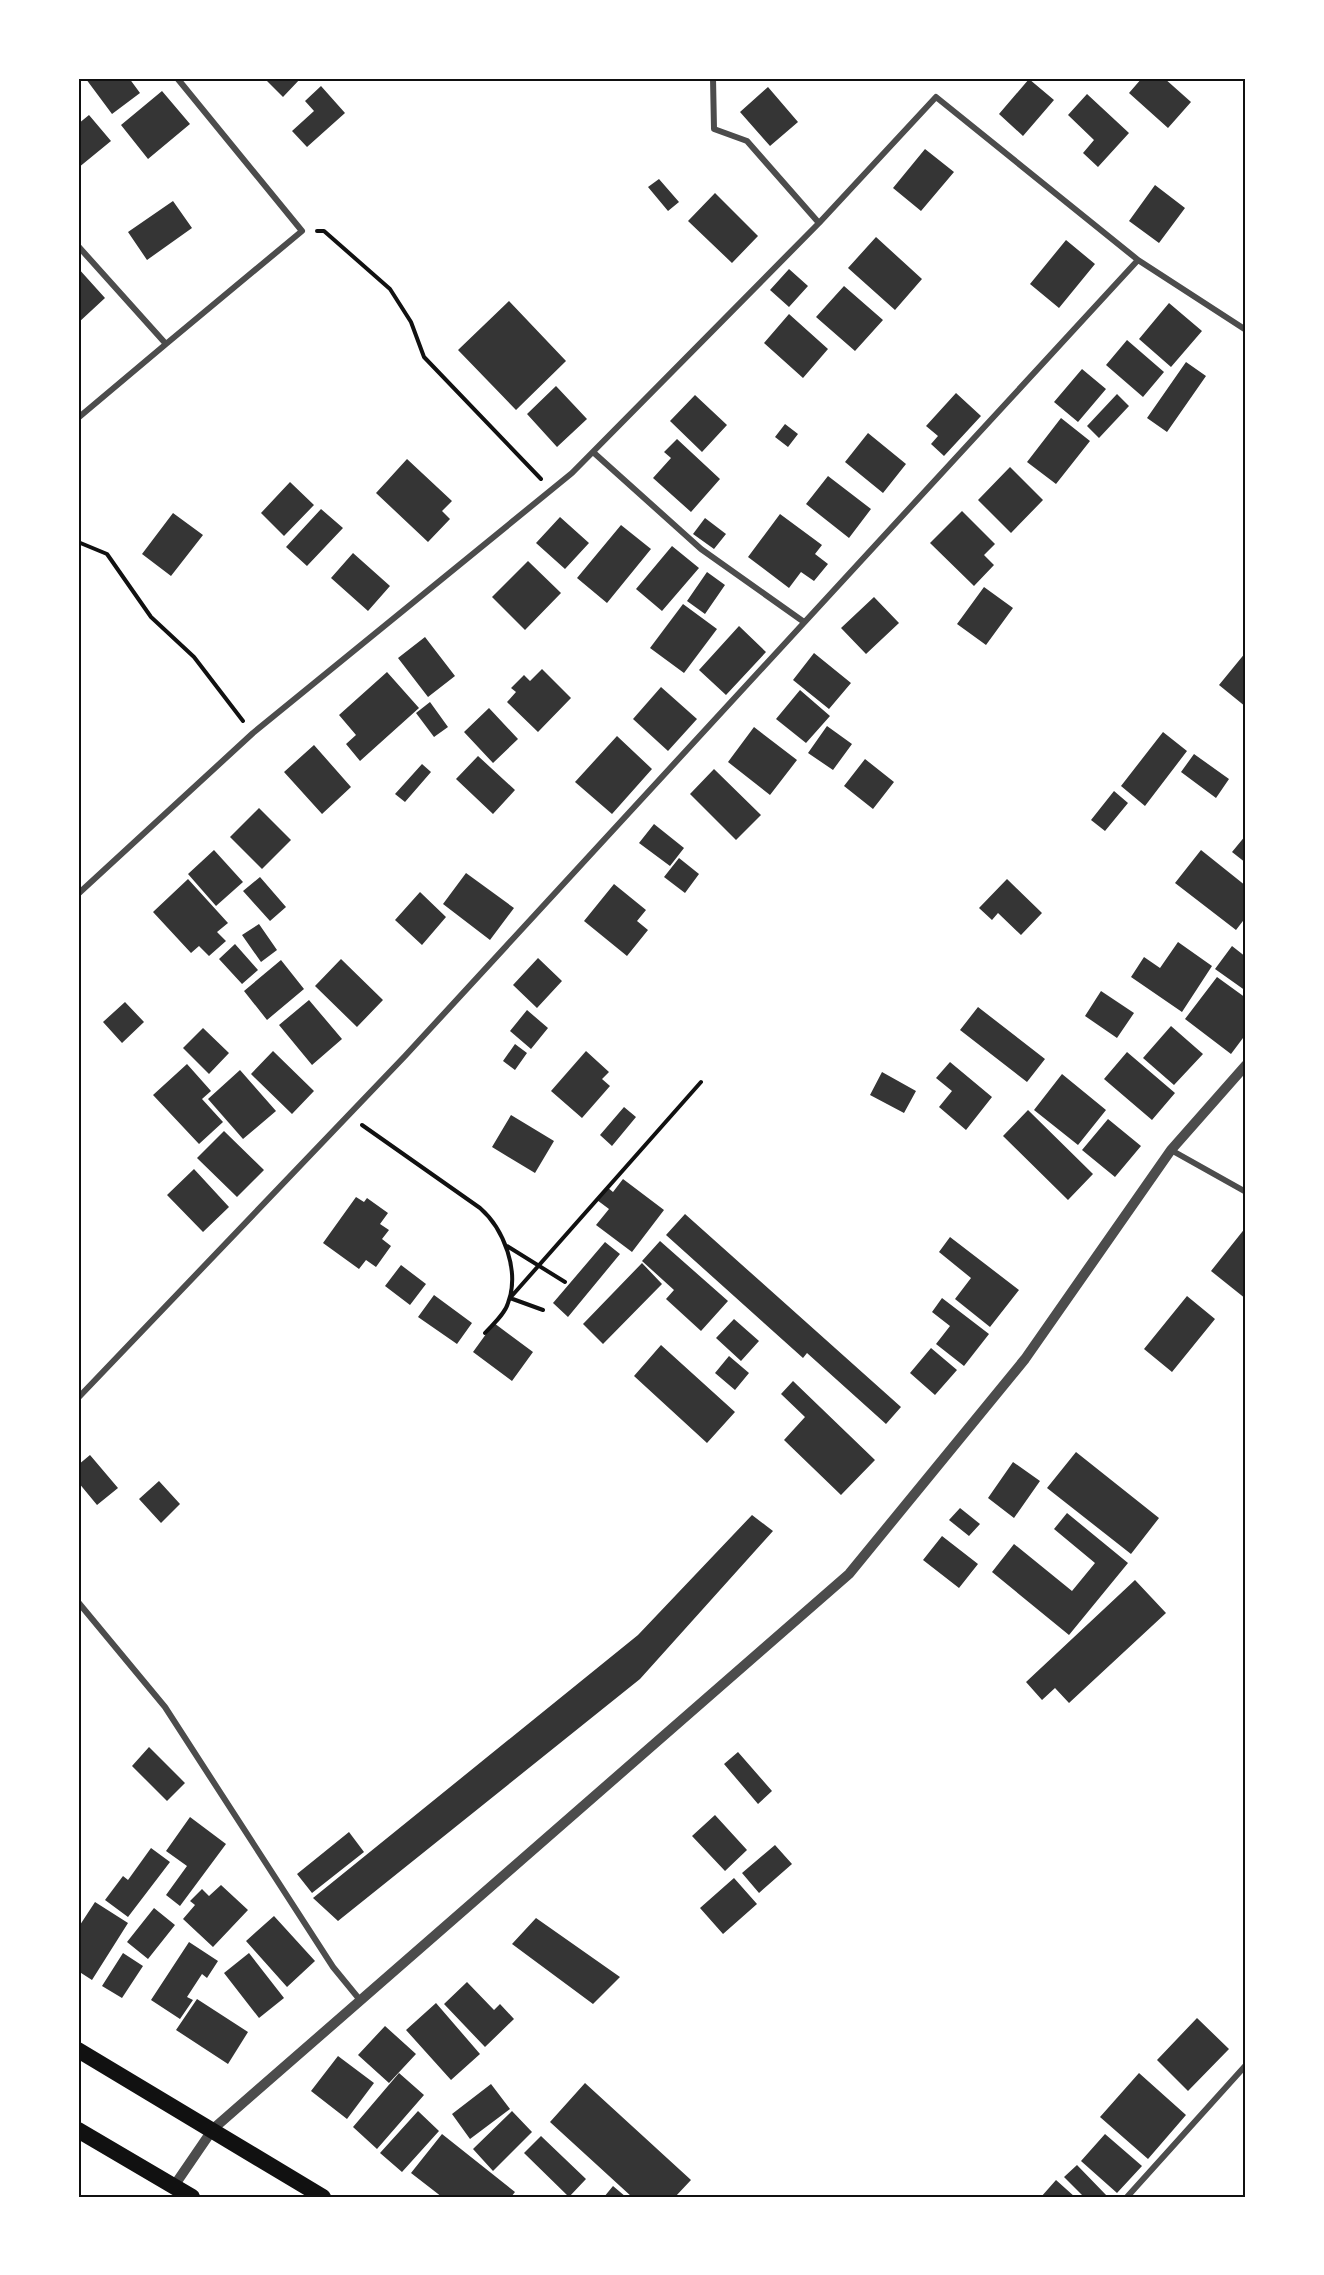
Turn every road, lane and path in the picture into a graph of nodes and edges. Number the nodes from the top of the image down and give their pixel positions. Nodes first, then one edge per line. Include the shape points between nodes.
1 (177, 78) edge
2 (713, 78) edge
3 (819, 223) junction
4 (302, 231) junction
5 (78, 246) edge
6 (1138, 260) junction
7 (1246, 330) edge
8 (166, 344) junction
9 (78, 418) edge
10 (593, 452) junction
11 (552, 490) junction
12 (78, 542) edge
13 (804, 622) junction
14 (253, 733) junction
15 (78, 894) edge
16 (1246, 1065) edge
17 (701, 1082) dead end
18 (348, 1115) junction
19 (1172, 1150) junction
20 (1246, 1192) edge
21 (506, 1246) junction
22 (537, 1265) junction
23 (565, 1282) dead end
24 (510, 1298) junction
25 (543, 1310) dead end
26 (485, 1333) dead end
27 (78, 1398) edge
28 (78, 1602) edge
29 (360, 2000) junction
30 (78, 2050) edge
31 (1246, 2065) edge
32 (213, 2129) junction
33 (78, 2130) edge
34 (174, 2186) junction
35 (192, 2197) edge
36 (324, 2197) edge
37 (1127, 2197) edge

1 - 4 street
2 - 3 street via 714,129 747,141
3 - 6 street via 936,98
3 - 10 street
4 - 8 street
4 - 11 path via 324,231 390,289 411,322 424,357
5 - 8 street
6 - 7 street
6 - 13 street
8 - 9 street
10 - 11 street
10 - 13 street via 702,549
11 - 14 street
12 - 14 path via 107,554 151,617 194,657
13 - 18 street
14 - 15 street
16 - 19 street
17 - 22 path
18 - 21 path via 480,1208 495,1222
18 - 27 street
19 - 20 street
19 - 29 street via 1025,1359 849,1574
21 - 22 path
21 - 24 path
22 - 23 path
22 - 24 path
24 - 25 path
24 - 26 path
28 - 29 street via 165,1707 327,1957
29 - 32 street
30 - 32 highway
31 - 37 street
32 - 34 street
32 - 36 highway
33 - 34 highway
34 - 35 highway

